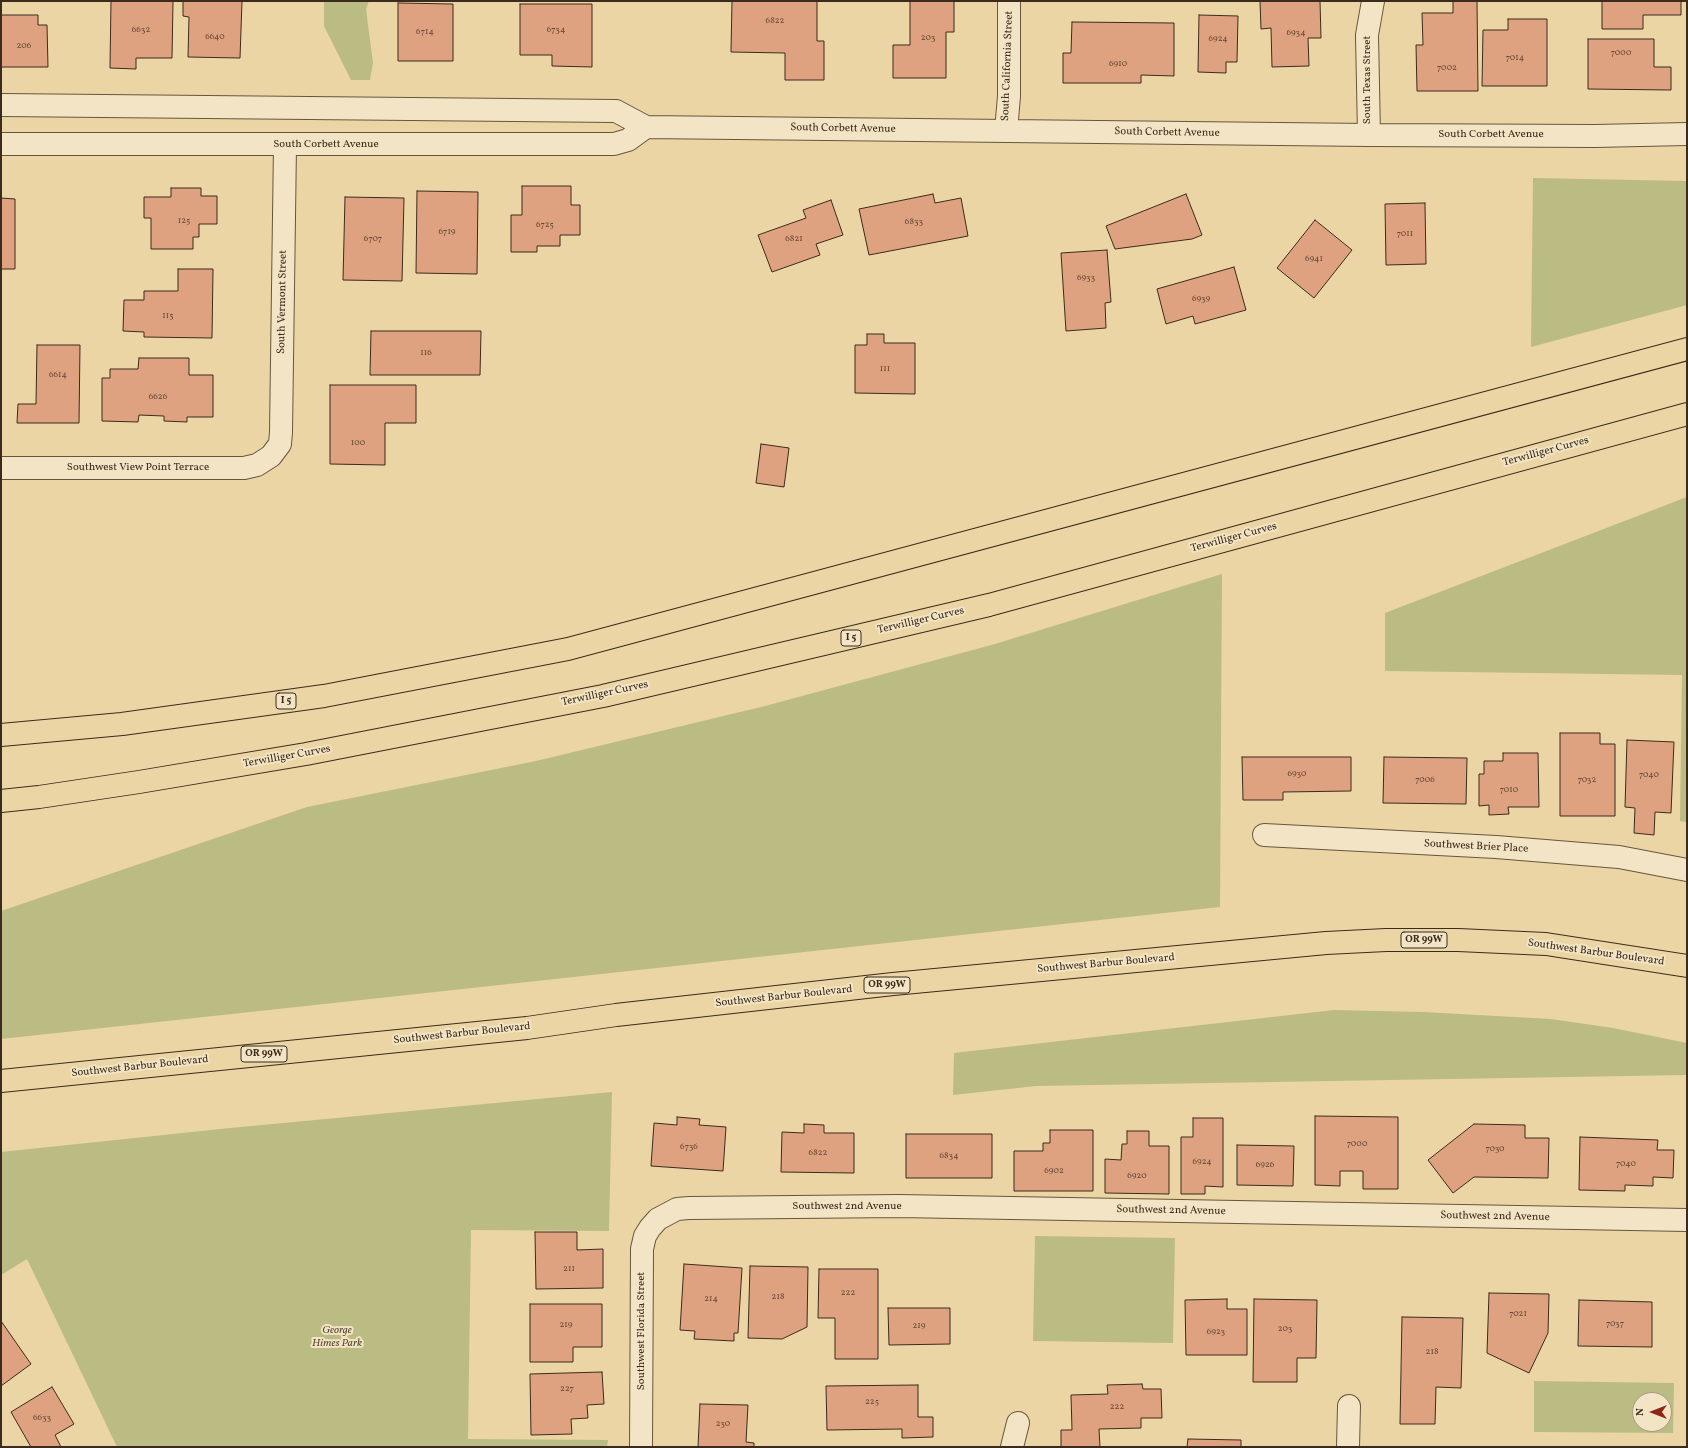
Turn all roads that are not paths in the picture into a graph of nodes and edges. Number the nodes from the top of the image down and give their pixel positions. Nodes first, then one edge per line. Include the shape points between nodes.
1 (1009, 1) edge
2 (1373, 1) edge
3 (1, 105) edge
4 (646, 127) junction
5 (1006, 131) junction
6 (1687, 134) edge
7 (1369, 135) junction
8 (1, 144) edge
9 (285, 145) junction
10 (1687, 349) edge
11 (1687, 414) edge
12 (271, 456) joint
13 (1, 468) edge
14 (1, 735) edge
15 (1, 801) edge
16 (1264, 835) dead end
17 (1687, 870) edge
18 (1687, 966) edge
19 (1, 1081) edge
20 (658, 1219) joint
21 (1687, 1220) edge
22 (1348, 1406) dead end
23 (1018, 1423) dead end
24 (641, 1447) edge
25 (1012, 1447) edge
26 (1348, 1447) edge

1 - 5 street, South California Street via 1009,96
2 - 7 street, South Texas Street via 1367,35
3 - 4 street, South Corbett Avenue via 616,111
4 - 5 street, South Corbett Avenue
4 - 9 street, South Corbett Avenue via 628,140 614,144
5 - 7 street, South Corbett Avenue
6 - 7 street, South Corbett Avenue
8 - 9 street, South Corbett Avenue
9 - 12 street, South Vermont Street via 281,432 280,444
10 - 14 main road, I 5 via 568,649 324,696 122,724
11 - 15 main road, Terwilliger Curves / I 5 via 989,605 603,696 306,754
12 - 13 street, Southwest View Point Terrace via 257,465 244,468
16 - 17 street, Southwest Brier Place via 1496,847 1619,857
18 - 19 main road, Southwest Barbur Boulevard / OR 99W via 1546,944 1458,940 1326,943 894,984 616,1015 527,1028
20 - 21 street, Southwest 2nd Avenue via 677,1209 689,1208 899,1206
20 - 24 street, Southwest Florida Street via 645,1236 642,1249
22 - 26 street
23 - 25 street

